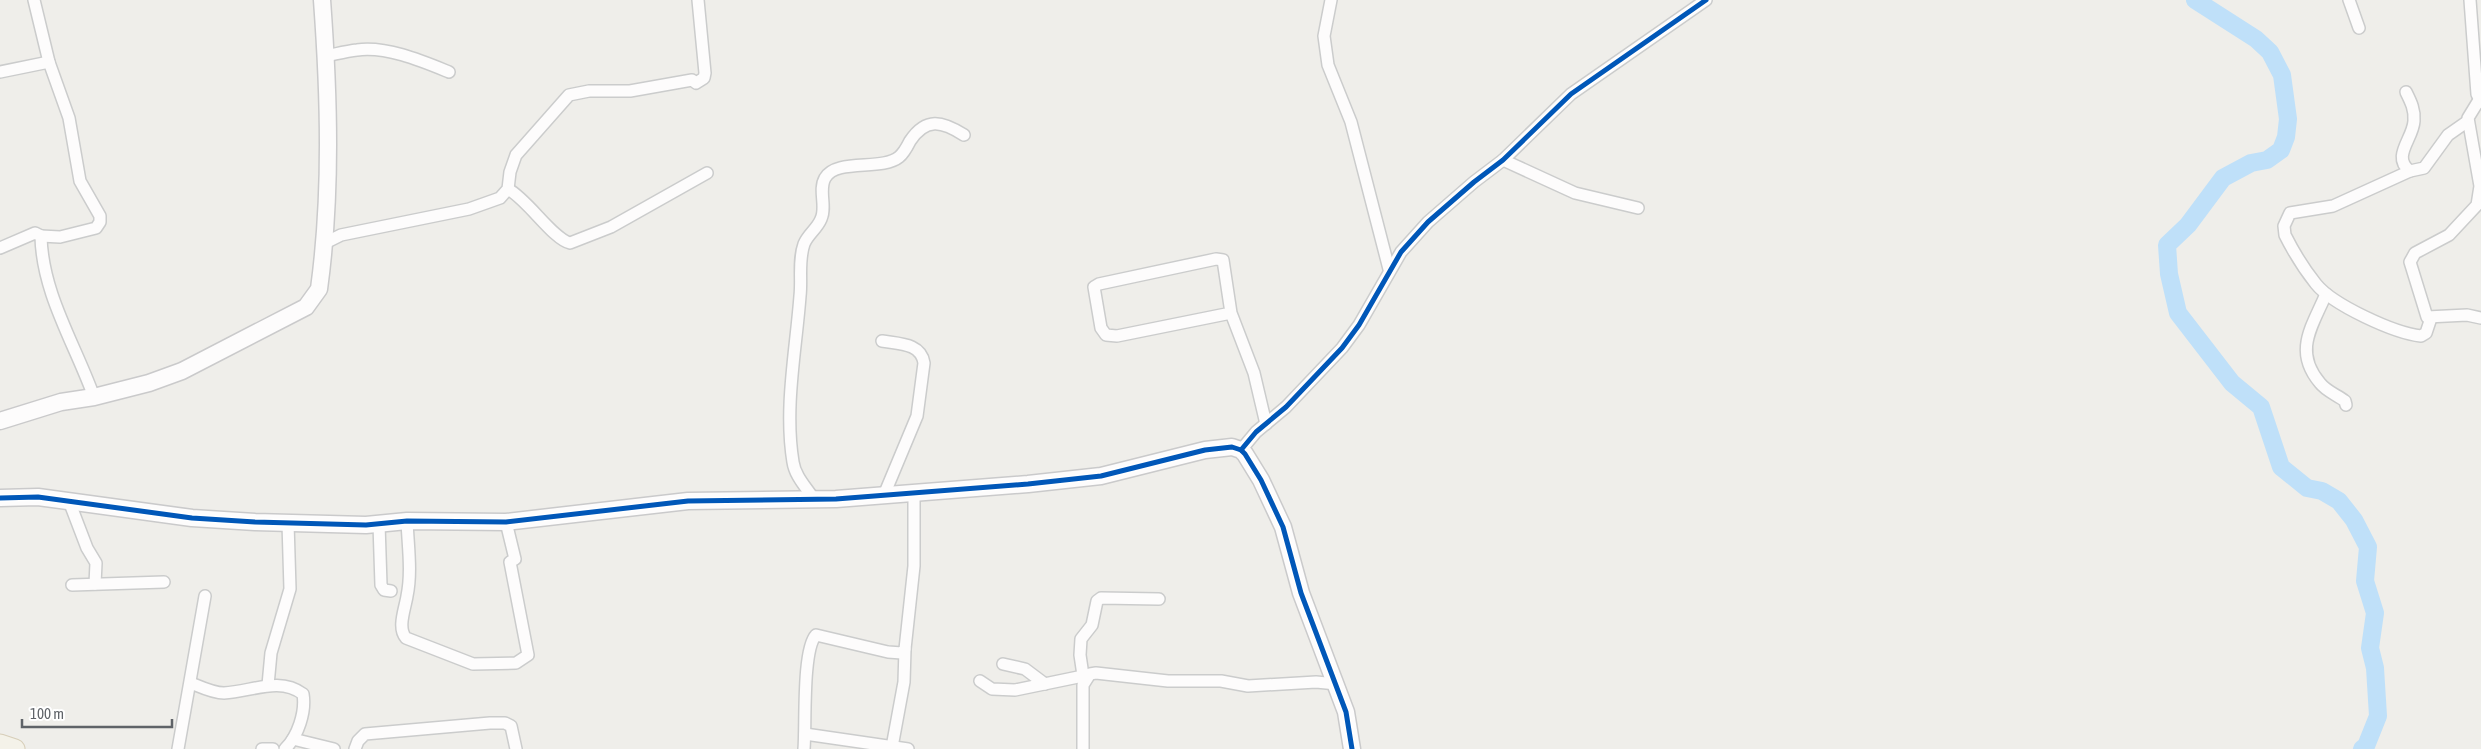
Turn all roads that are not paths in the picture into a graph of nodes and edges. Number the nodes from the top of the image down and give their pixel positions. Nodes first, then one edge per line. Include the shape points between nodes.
1 (34, 0) edge
2 (322, 0) edge
3 (698, 0) edge
4 (1331, 0) edge
5 (1706, 0) edge
6 (2349, 0) edge
7 (2470, 0) edge
8 (2360, 28) dead end
9 (2477, 51) edge
10 (326, 56) junction
11 (49, 62) junction
12 (0, 72) edge
13 (449, 72) dead end
14 (2406, 92) dead end
15 (2480, 101) edge
16 (2468, 121) junction
17 (964, 135) dead end
18 (1503, 160) junction
19 (2410, 171) junction
20 (707, 173) dead end
21 (2480, 186) edge
22 (508, 188) junction
23 (1638, 208) dead end
24 (41, 236) junction
25 (325, 243) junction
26 (0, 248) edge
27 (1389, 269) junction
28 (2326, 294) junction
29 (1231, 313) junction
30 (2431, 318) junction
31 (2481, 318) edge
32 (882, 341) dead end
33 (94, 397) junction
34 (2346, 405) dead end
35 (0, 421) edge
36 (1266, 424) junction
37 (1241, 450) junction
38 (884, 494) junction
39 (914, 494) junction
40 (0, 498) edge
41 (813, 498) junction
42 (69, 501) junction
43 (407, 521) junction
44 (506, 522) junction
45 (288, 523) junction
46 (379, 524) junction
47 (164, 582) dead end
48 (95, 584) junction
49 (72, 585) dead end
50 (390, 591) dead end
51 (205, 596) dead end
52 (1160, 599) dead end
53 (905, 649) junction
54 (1004, 664) dead end
55 (1084, 679) junction
56 (980, 681) dead end
57 (191, 683) junction
58 (1045, 684) junction
59 (1337, 684) junction
60 (268, 685) junction
61 (805, 734) junction
62 (293, 739) junction
63 (0, 744) edge
64 (892, 747) junction
65 (15, 749) edge
66 (178, 749) edge
67 (262, 749) edge
68 (272, 749) edge
69 (285, 749) edge
70 (334, 749) edge
71 (355, 749) edge
72 (516, 749) edge
73 (804, 749) edge
74 (908, 749) edge
75 (1083, 749) edge
76 (1352, 749) edge

1 - 11 street
2 - 10 street
3 - 22 street via 705,73 701,81 569,95 516,155
4 - 27 street via 1324,36 1328,65 1351,122
5 - 18 street via 1583,84
6 - 8 street
7 - 9 street
9 - 15 street
10 - 13 street via 359,49 384,52 416,59
10 - 25 street
11 - 12 street
11 - 24 street via 69,118 80,181 97,209 100,222 96,228 74,235
14 - 19 street via 2414,109 2414,124 2402,156 2405,167
15 - 16 street
16 - 19 street via 2448,135 2424,168
16 - 21 street
17 - 41 street via 949,125 924,126 898,158 878,164 849,166 824,179 821,219 806,240 801,261 790,430 796,473
18 - 23 street via 1575,193
18 - 27 street via 1428,222
19 - 28 street via 2333,206 2290,213 2284,226 2285,235 2316,284
20 - 22 street via 611,227 570,243 561,239 522,197
21 - 30 street via 2477,205 2464,220 2449,235 2411,257 2425,315
22 - 25 street via 500,198 483,205 341,234
24 - 26 street via 34,233
24 - 33 street via 47,279
25 - 33 street via 319,288 306,307 182,371 149,384
27 - 36 street via 1347,342
28 - 30 street via 2362,316 2415,336 2426,333
28 - 34 street via 2304,353 2321,384
29 - 29 street via 1225,267 1220,259 1094,287 1101,328 1106,335 1117,336
29 - 36 street via 1254,373
30 - 31 street via 2466,315
32 - 38 street via 916,347 923,354 924,363 917,416
33 - 35 street via 61,402
36 - 37 street
37 - 39 street via 1225,447 1205,450 1101,476
37 - 59 street via 1261,480 1283,527 1301,593
38 - 39 street
38 - 41 street
39 - 53 street via 914,566
40 - 42 street via 38,497
41 - 44 street via 688,501
42 - 45 street via 192,518
42 - 48 street via 96,563
43 - 44 street
43 - 44 street via 409,566 401,627 403,635 473,664 516,663 528,655 510,562 515,559
43 - 46 street
45 - 46 street
45 - 60 street via 290,589 271,653
46 - 50 street via 381,585
47 - 48 street
48 - 49 street
51 - 57 street
52 - 55 street via 1101,598 1098,601 1092,625 1081,639
53 - 61 street via 888,652 816,635 810,644 807,668
53 - 64 street via 904,682
54 - 58 street via 1025,668
55 - 58 street
55 - 59 street via 1096,673 1168,681 1221,680 1248,686
55 - 75 street
56 - 58 street via 992,689 1002,690
57 - 60 street via 223,693
57 - 66 street
59 - 76 street
60 - 62 street via 287,686 304,694 303,714
61 - 64 street
61 - 73 street
62 - 69 street
62 - 70 street
63 - 65 main road
64 - 74 street
67 - 68 street
71 - 72 street via 365,734 505,723 511,726

